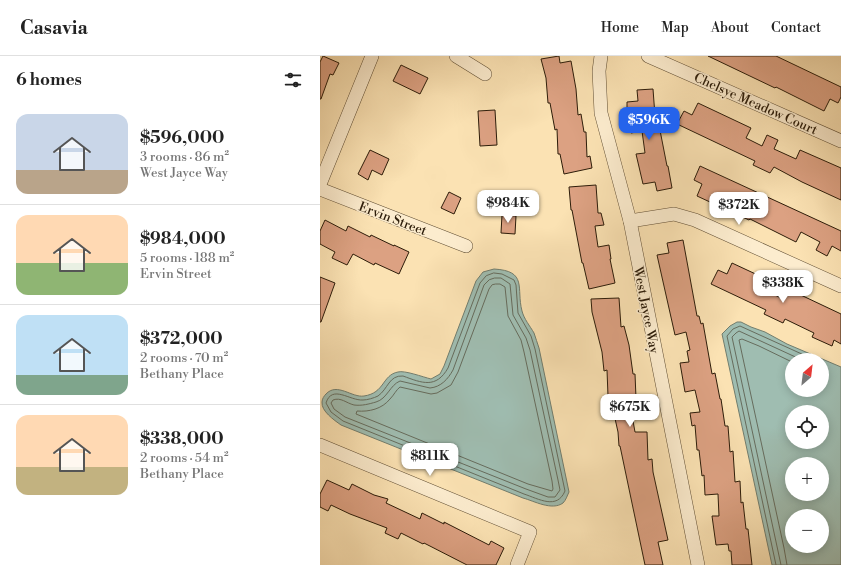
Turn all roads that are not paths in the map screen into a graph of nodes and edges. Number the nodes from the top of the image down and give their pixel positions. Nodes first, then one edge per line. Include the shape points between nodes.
1 (372, 56) edge
2 (456, 56) edge
3 (601, 56) edge
4 (648, 56) edge
5 (485, 74) dead end
6 (841, 141) edge
7 (320, 184) edge
8 (320, 189) edge
9 (630, 221) junction
10 (466, 246) dead end
11 (841, 286) edge
12 (320, 445) edge
13 (517, 565) edge
14 (698, 565) edge

1 - 7 street
2 - 5 street
3 - 9 street, West Jayce Way via 601,113
4 - 6 street, Chelsye Meadow Court
8 - 10 street, Ervin Street
9 - 11 street via 674,214 695,220
9 - 14 street, West Jayce Way
12 - 13 street via 530,532

